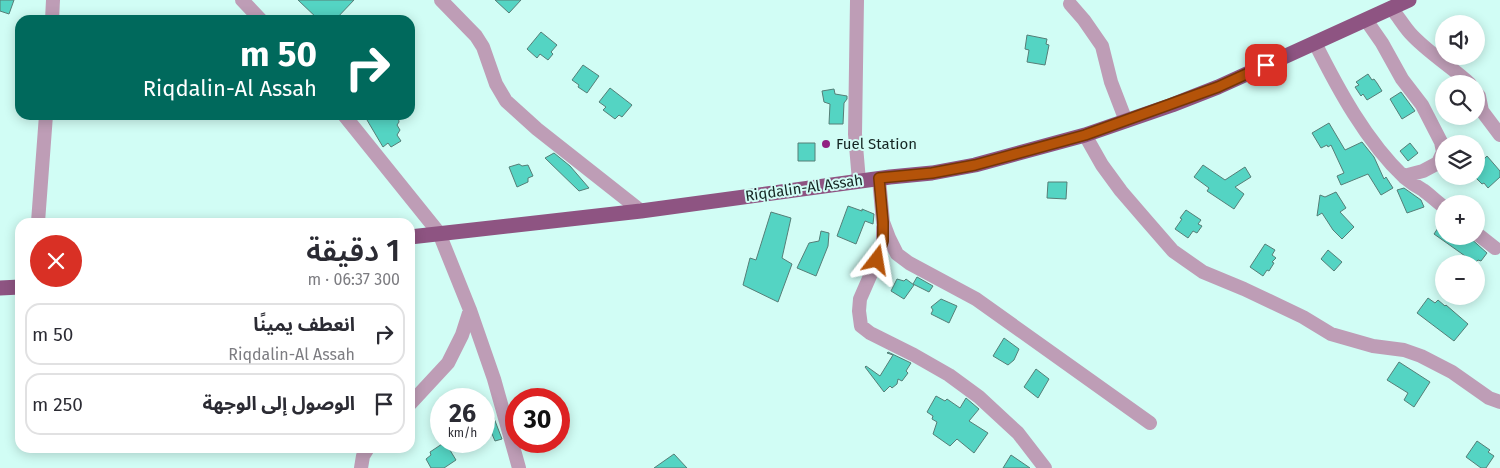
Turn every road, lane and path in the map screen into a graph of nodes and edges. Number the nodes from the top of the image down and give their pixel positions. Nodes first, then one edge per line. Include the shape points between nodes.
1 (53, 0) edge
2 (242, 0) edge
3 (441, 0) edge
4 (857, 0) edge
5 (1409, 0) edge
6 (1070, 4) dead end
7 (1391, 8) junction
8 (52, 15) edge
9 (256, 15) edge
10 (1366, 20) junction
11 (1314, 43) junction
12 (1460, 75) edge
13 (1485, 115) edge
14 (46, 120) edge
15 (348, 120) edge
16 (1126, 121) junction
17 (1085, 135) junction
18 (1500, 135) edge
19 (1404, 176) junction
20 (879, 178) junction
21 (859, 181) junction
22 (1435, 200) edge
23 (640, 211) junction
24 (38, 218) edge
25 (883, 222) junction
26 (439, 233) junction
27 (415, 236) edge
28 (1485, 240) edge
29 (1495, 248) dead end
30 (15, 287) edge
31 (0, 288) edge
32 (470, 310) junction
33 (415, 399) edge
34 (1500, 402) edge
35 (1150, 423) dead end
36 (365, 453) edge
37 (361, 468) edge
38 (519, 468) edge
39 (1045, 468) edge

1 - 8 street
2 - 9 street
3 - 23 street via 476,36 506,101
4 - 21 street via 854,134
5 - 7 main road, Riqdalin-Al Assah
6 - 16 street via 1102,46
7 - 10 main road, Riqdalin-Al Assah
7 - 12 street via 1410,33
10 - 11 main road, Riqdalin-Al Assah
10 - 19 street via 1422,105 1441,142 1443,152 1438,163
11 - 16 main road, Riqdalin-Al Assah via 1218,87
11 - 19 street via 1371,138
13 - 18 street
14 - 24 street
15 - 26 street
16 - 17 main road, Riqdalin-Al Assah
17 - 20 main road, Riqdalin-Al Assah via 975,165
17 - 34 street via 1121,192 1173,251 1204,272 1304,317 1331,334 1421,356
19 - 22 street
20 - 21 main road, Riqdalin-Al Assah
20 - 25 street
21 - 23 main road, Riqdalin-Al Assah
23 - 26 main road, Riqdalin-Al Assah
25 - 35 street via 897,254 976,299
25 - 39 street via 883,241 860,299 861,326 949,375 979,397 1018,433
26 - 27 main road, Riqdalin-Al Assah
26 - 32 street
28 - 29 street
30 - 31 main road
32 - 33 street via 448,363
32 - 38 street
36 - 37 street

